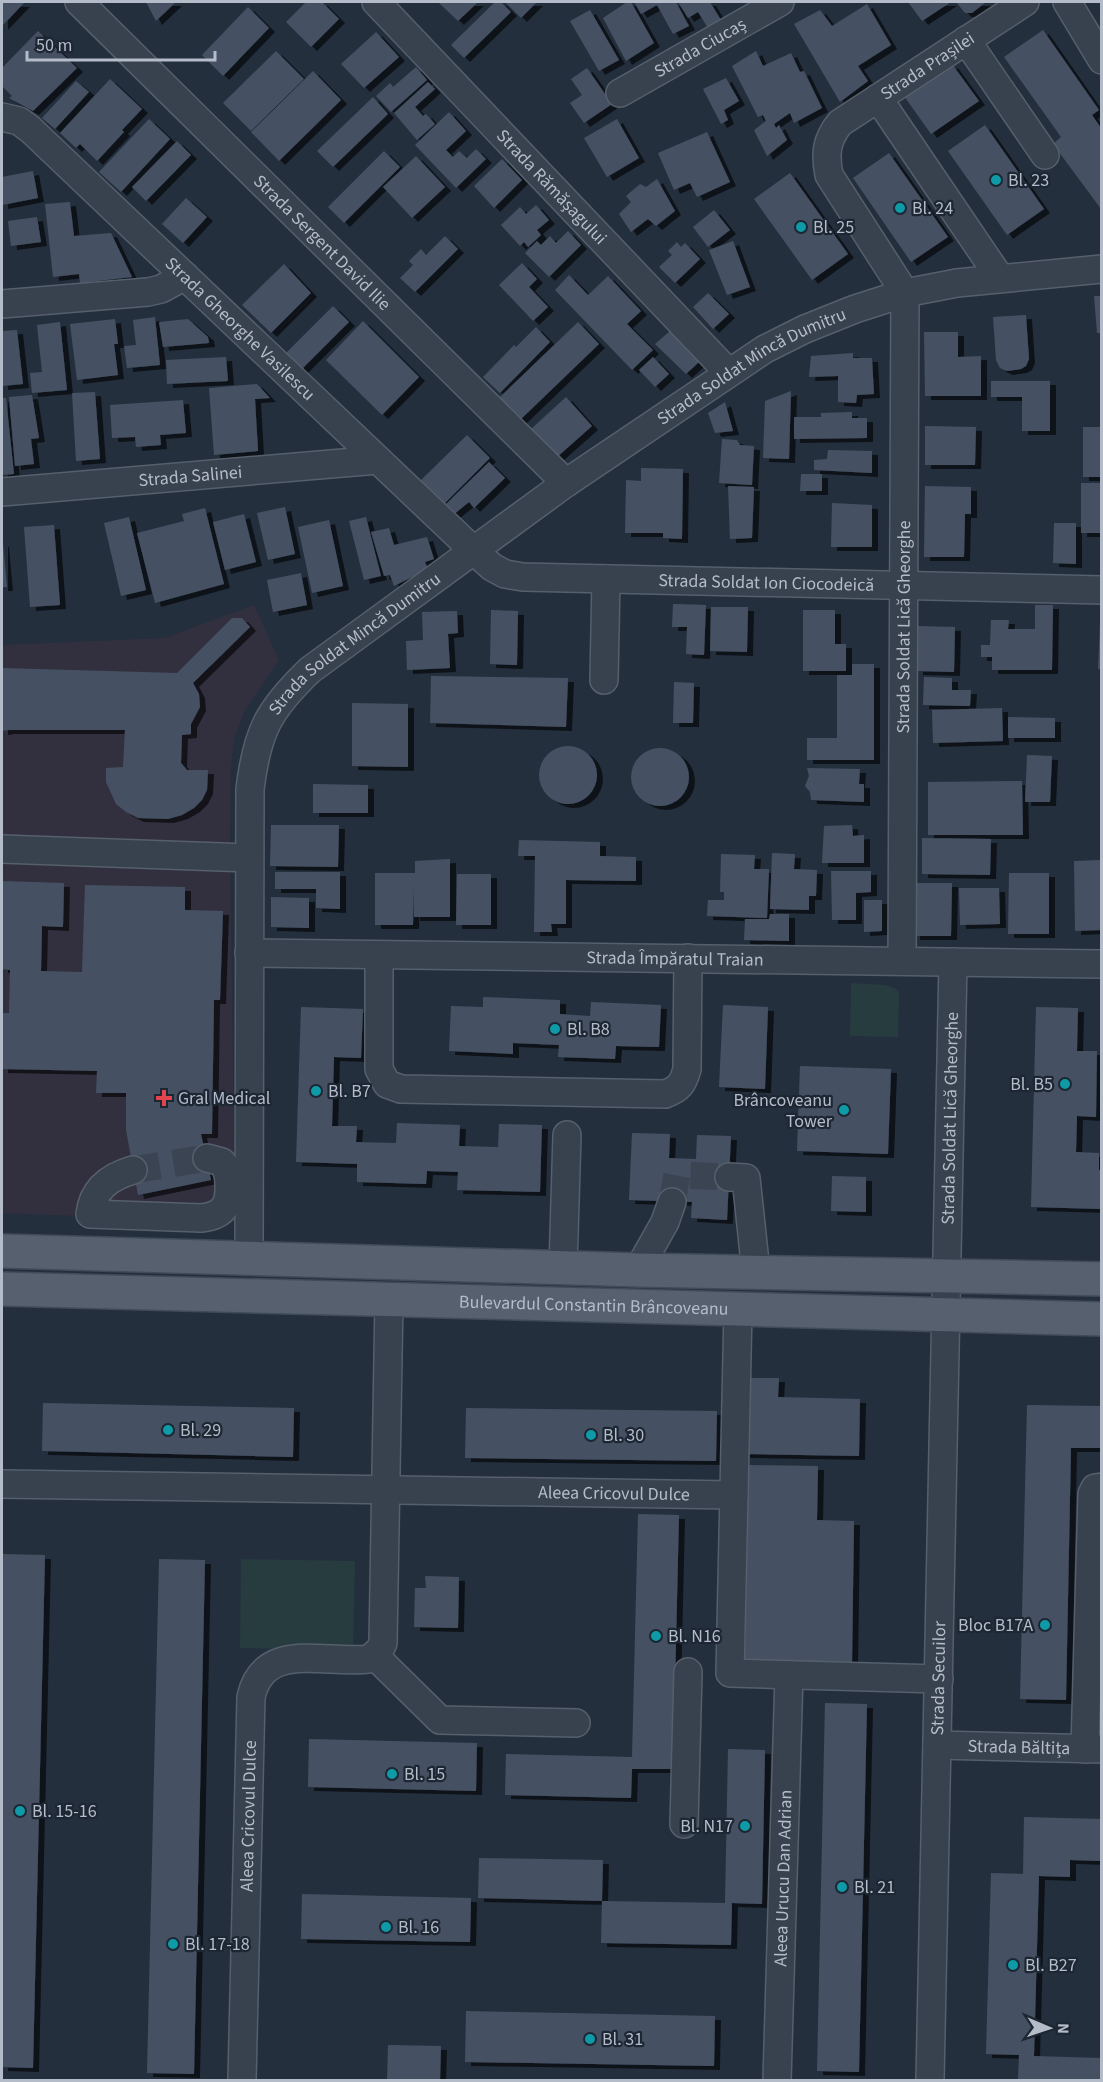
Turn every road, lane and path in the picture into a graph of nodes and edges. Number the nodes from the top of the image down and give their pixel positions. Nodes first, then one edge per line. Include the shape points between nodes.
1 (79, 2) edge
2 (376, 2) edge
3 (780, 2) edge
4 (1025, 2) edge
5 (1067, 2) edge
6 (966, 40) junction
7 (1101, 60) edge
8 (620, 93) dead end
9 (878, 98) junction
10 (2, 117) edge
11 (1045, 155) dead end
12 (1101, 269) edge
13 (185, 276) junction
14 (1000, 278) junction
15 (905, 292) junction
16 (2, 304) edge
17 (729, 372) junction
18 (378, 460) junction
19 (566, 483) junction
20 (2, 492) edge
21 (473, 550) junction
22 (606, 579) junction
23 (904, 587) junction
24 (1101, 590) edge
25 (604, 680) dead end
26 (2, 849) edge
27 (249, 858) junction
28 (249, 953) junction
29 (379, 955) junction
30 (688, 958) junction
31 (902, 961) junction
32 (953, 962) junction
33 (1101, 963) edge
34 (567, 1135) dead end
35 (207, 1158) dead end
36 (133, 1170) tunnel mouth
37 (729, 1177) tunnel mouth
38 (672, 1202) tunnel mouth
39 (90, 1214) junction
40 (2, 1251) edge
41 (89, 1254) junction
42 (249, 1258) junction
43 (563, 1268) junction
44 (638, 1270) junction
45 (756, 1272) junction
46 (946, 1275) junction
47 (1101, 1279) edge
48 (2, 1289) edge
49 (88, 1291) junction
50 (389, 1300) junction
51 (738, 1310) junction
52 (945, 1315) junction
53 (1101, 1319) edge
54 (2, 1484) edge
55 (1101, 1487) edge
56 (385, 1491) junction
57 (734, 1495) junction
58 (375, 1656) junction
59 (688, 1672) dead end
60 (789, 1675) junction
61 (939, 1679) junction
62 (576, 1723) dead end
63 (937, 1746) junction
64 (1093, 1749) edge
65 (684, 1824) dead end
66 (242, 2080) edge
67 (777, 2080) edge
68 (930, 2080) edge

1 - 19 street, Strada Sergent David Ilie
2 - 17 street, Strada Rămășagului
3 - 8 street, Strada Ciucaș
4 - 6 street, Strada Prașilei
5 - 7 street
6 - 9 street, Strada Prașilei
6 - 11 street
9 - 14 street
9 - 15 street, Strada Prașilei via 840,123 831,134 826,160 829,175
10 - 13 street, Strada Gheorghe Vasilescu via 20,121 30,129
12 - 14 street, Strada Soldat Mincă Dumitru
13 - 16 street via 148,292
13 - 18 street, Strada Gheorghe Vasilescu
14 - 15 street, Strada Soldat Mincă Dumitru
15 - 17 street, Strada Soldat Mincă Dumitru via 805,329
15 - 23 street, Strada Soldat Lică Gheorghe
17 - 19 street, Strada Soldat Mincă Dumitru
18 - 20 street, Strada Salinei
18 - 21 street, Strada Gheorghe Vasilescu
19 - 21 street, Strada Soldat Mincă Dumitru
21 - 22 street, Strada Soldat Ion Ciocodeică via 505,574
21 - 27 street, Strada Soldat Mincă Dumitru via 310,670 276,706 254,757
22 - 23 street, Strada Soldat Ion Ciocodeică
22 - 25 street
23 - 24 street, Strada Soldat Ion Ciocodeică
23 - 31 street, Strada Soldat Lică Gheorghe
26 - 27 street
27 - 28 street, Strada Soldat Mincă Dumitru
28 - 29 street, Strada Împăratul Traian
28 - 42 street, Strada Soldat Mincă Dumitru
29 - 30 street, Strada Împăratul Traian
29 - 30 street via 379,1069 387,1084 401,1089 664,1094 677,1090 687,1069
30 - 31 street, Strada Împăratul Traian
31 - 32 street, Strada Împăratul Traian
32 - 33 street, Strada Împăratul Traian
32 - 46 street, Strada Soldat Lică Gheorghe
34 - 43 street
35 - 39 street via 222,1162 229,1176 227,1206 216,1215 201,1218
36 - 39 street via 101,1185
37 - 45 street via 746,1178
38 - 44 street
39 - 41 street
40 - 41 main road, Bulevardul Constantin Brâncoveanu
41 - 42 main road, Bulevardul Constantin Brâncoveanu
41 - 49 main road
42 - 43 main road, Bulevardul Constantin Brâncoveanu
43 - 44 main road, Bulevardul Constantin Brâncoveanu
44 - 45 main road, Bulevardul Constantin Brâncoveanu
45 - 46 main road, Bulevardul Constantin Brâncoveanu
46 - 47 main road, Bulevardul Constantin Brâncoveanu
46 - 52 street, Strada Secuilor
48 - 49 main road, Bulevardul Constantin Brâncoveanu
49 - 50 main road, Bulevardul Constantin Brâncoveanu
50 - 51 main road, Bulevardul Constantin Brâncoveanu
50 - 56 street
51 - 52 main road, Bulevardul Constantin Brâncoveanu
51 - 57 street
52 - 53 main road, Bulevardul Constantin Brâncoveanu
52 - 61 street, Strada Secuilor
54 - 56 street, Aleea Cricovul Dulce
55 - 64 street via 1092,1494
56 - 57 street, Aleea Cricovul Dulce
56 - 58 street via 383,1643
57 - 60 street via 730,1673
58 - 62 street via 440,1720
58 - 66 street, Aleea Cricovul Dulce via 360,1660 282,1660 263,1671 254,1684 249,1730
59 - 65 street
60 - 61 street
60 - 67 street, Aleea Urucu Dan Adrian
61 - 63 street, Strada Secuilor
63 - 64 street, Strada Băltița
63 - 68 street, Strada Secuilor

